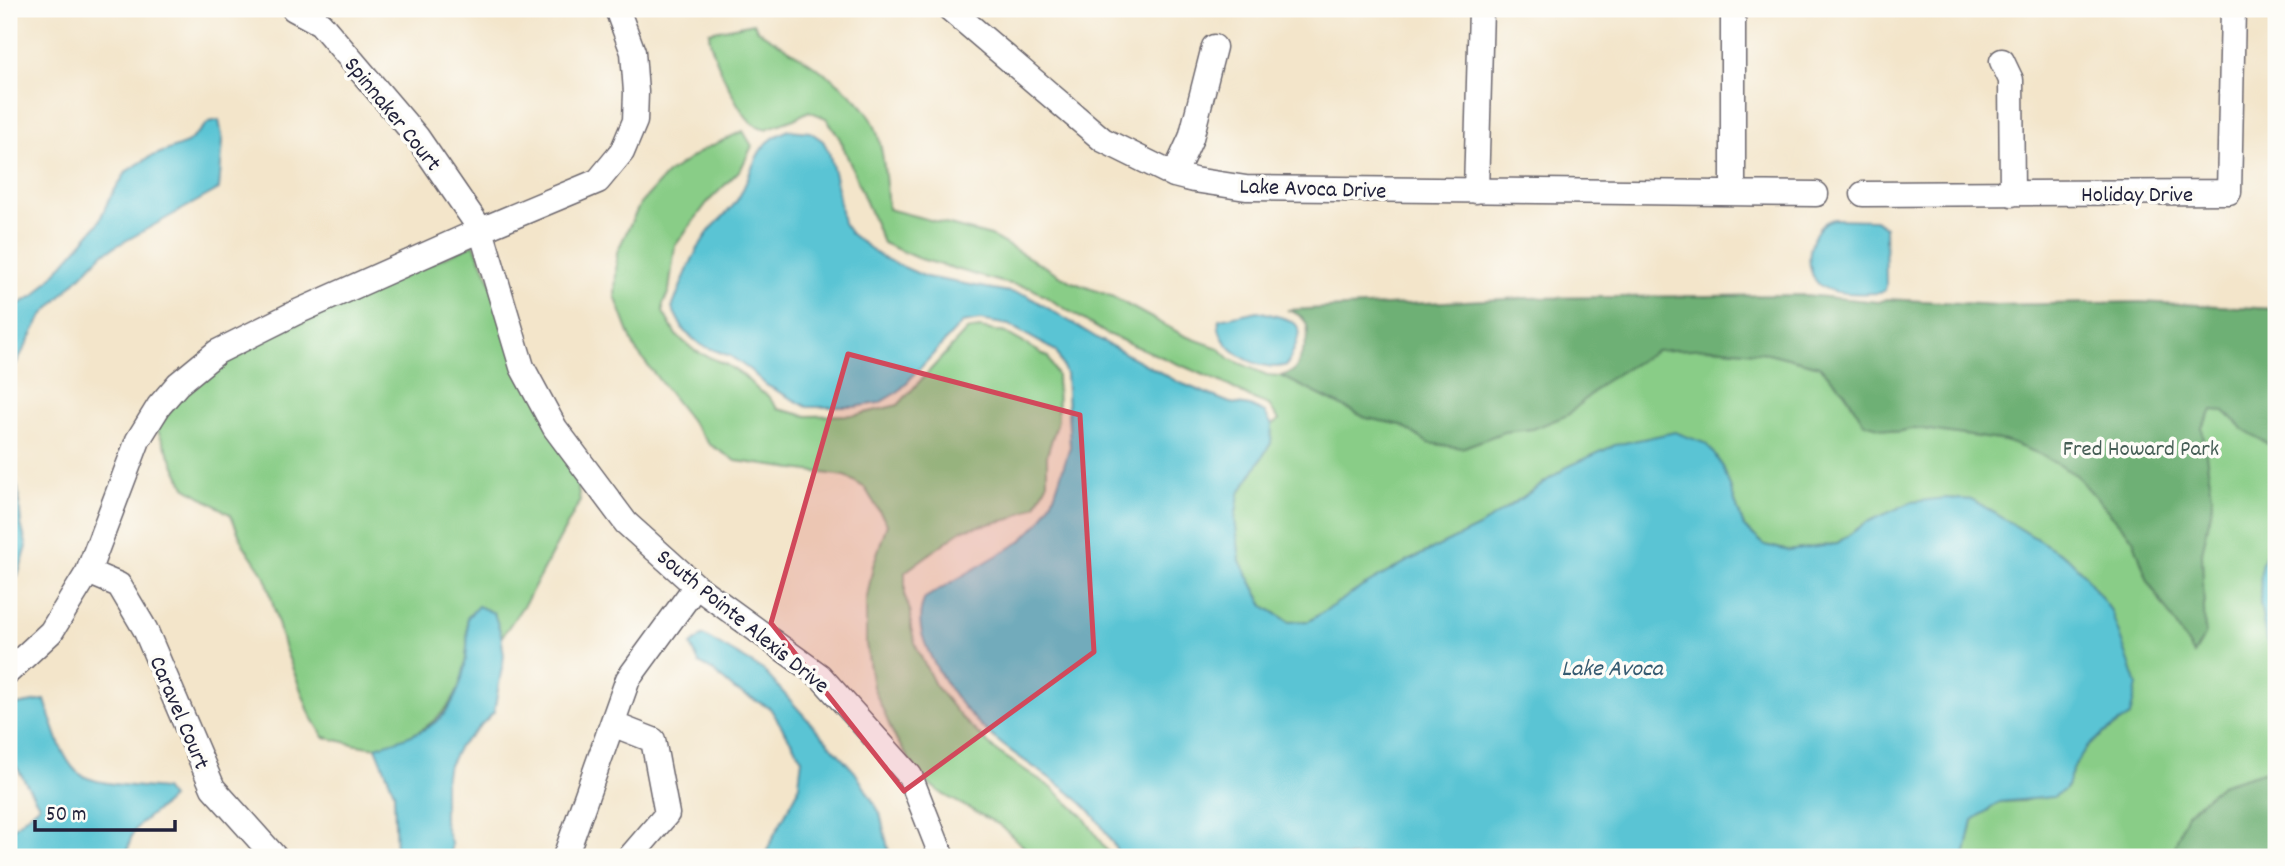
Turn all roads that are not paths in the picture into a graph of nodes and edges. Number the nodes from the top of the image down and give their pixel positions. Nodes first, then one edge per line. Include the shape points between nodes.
1 (294, 9) edge
2 (617, 9) edge
3 (950, 9) edge
4 (1481, 9) edge
5 (1733, 9) edge
6 (1740, 9) edge
7 (2233, 9) edge
8 (1734, 39) junction
9 (1214, 47) dead end
10 (2002, 61) dead end
11 (1174, 174) junction
12 (1476, 191) junction
13 (1733, 191) junction
14 (1816, 194) dead end
15 (1863, 194) dead end
16 (2012, 194) junction
17 (481, 230) junction
18 (88, 572) junction
19 (696, 586) junction
20 (9, 671) edge
21 (611, 724) junction
22 (275, 857) edge
23 (565, 857) edge
24 (630, 857) edge
25 (942, 857) edge

1 - 17 street, Spinnaker Court via 320,23 408,127
2 - 17 street via 633,52 636,92 635,121 622,152 598,181
3 - 11 street, Lake Avoca Drive via 1103,140
4 - 12 street
5 - 8 street
6 - 8 street
7 - 16 street, Holiday Drive via 2229,192
8 - 13 street
9 - 11 street via 1191,138
10 - 16 street via 2011,80
11 - 12 street, Lake Avoca Drive via 1246,188
12 - 13 street, Lake Avoca Drive
13 - 14 street
15 - 16 street, Holiday Drive
17 - 18 street via 217,352 178,384 138,440
17 - 19 street, South Pointe Alexis Drive via 522,367 555,428 626,523
18 - 20 street via 51,632
18 - 22 street, Caravel Court via 119,585 145,629 213,788
19 - 21 street via 628,679
19 - 25 street, South Pointe Alexis Drive via 820,676 910,776
21 - 23 street
21 - 24 street via 653,740 667,814

